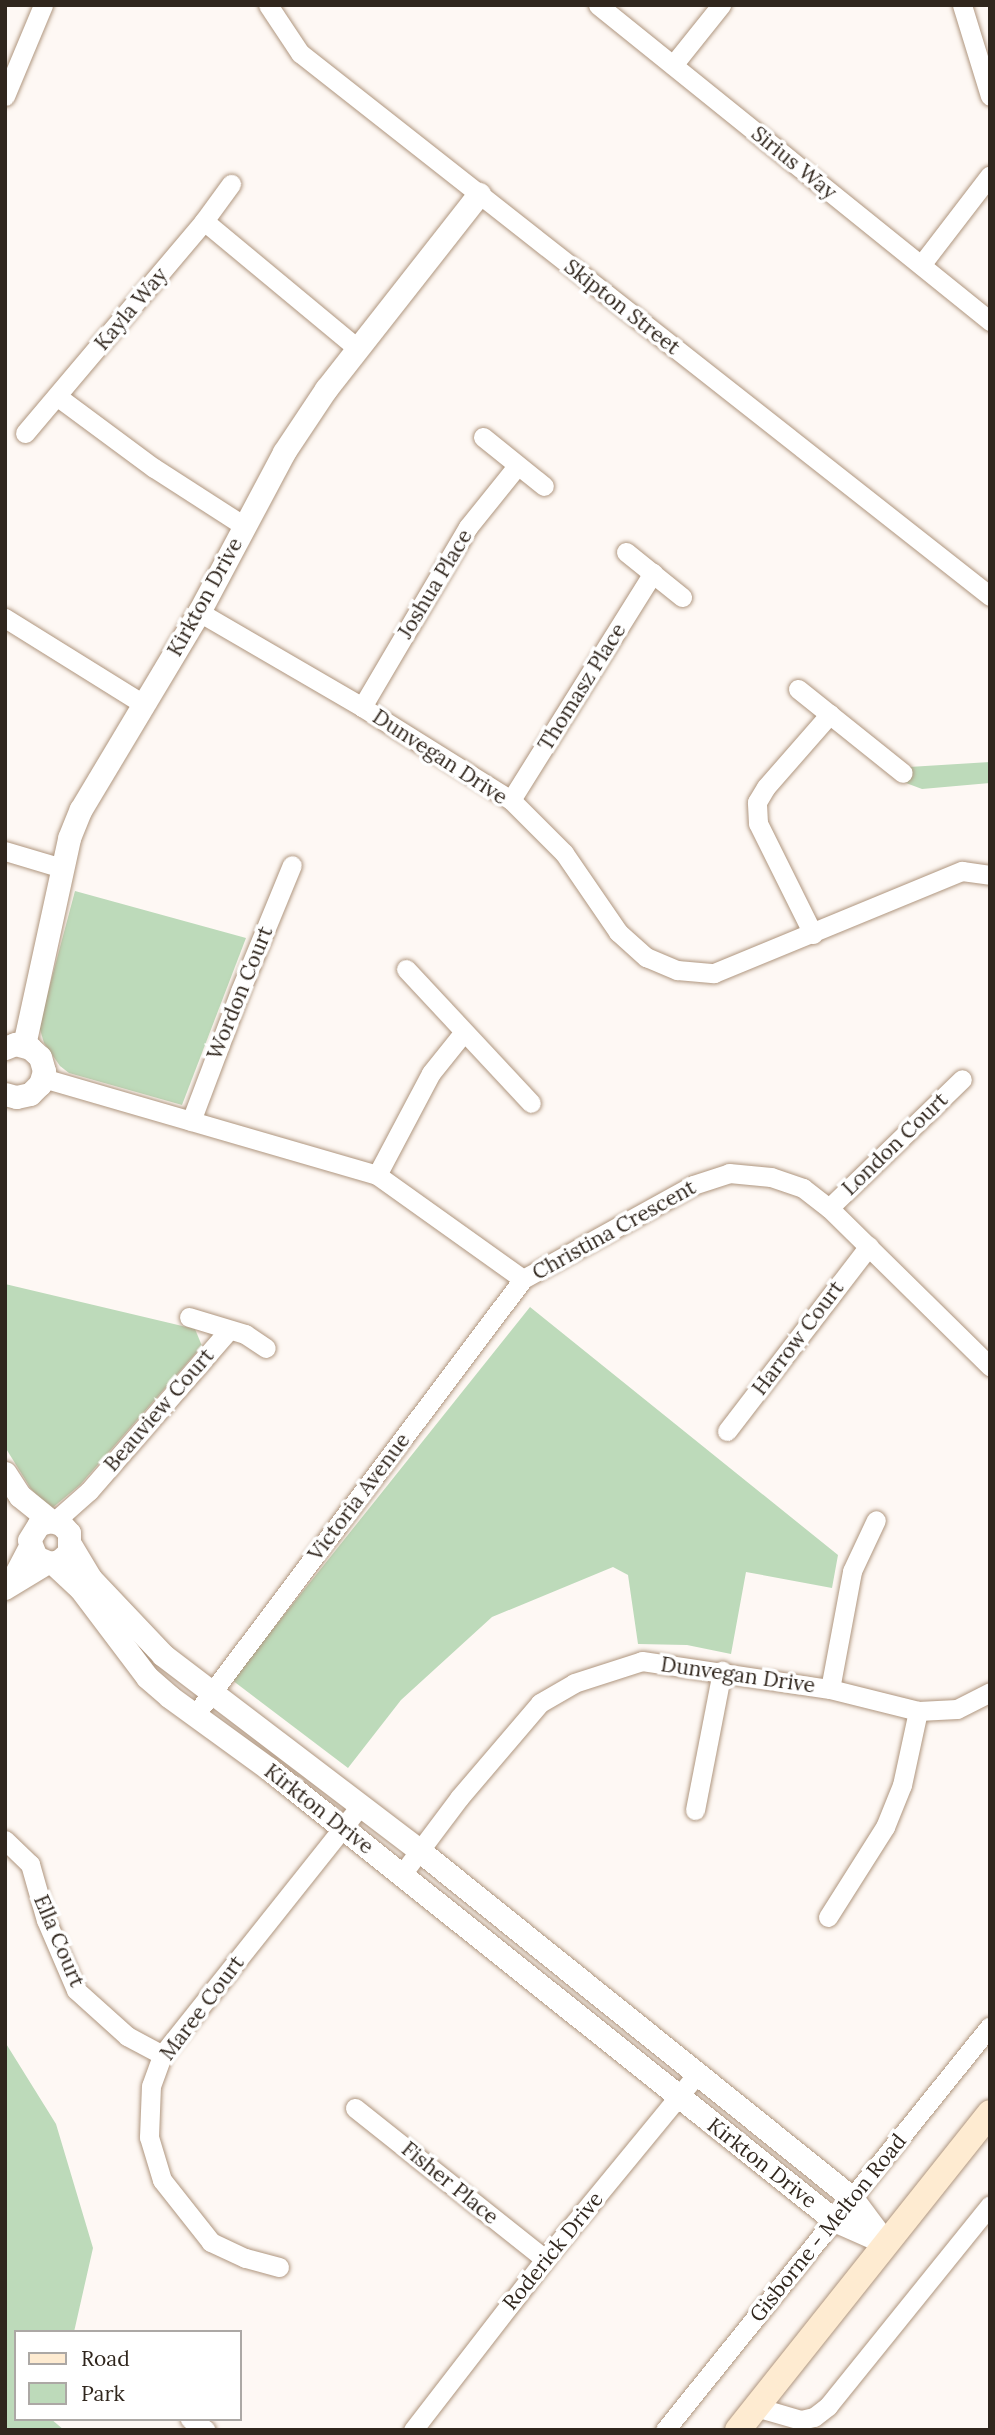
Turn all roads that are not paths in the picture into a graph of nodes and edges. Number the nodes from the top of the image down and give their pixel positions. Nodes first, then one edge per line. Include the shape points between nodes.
1 (43, 5) edge
2 (268, 5) edge
3 (598, 5) edge
4 (720, 5) edge
5 (962, 5) edge
6 (673, 65) junction
7 (5, 96) edge
8 (990, 96) edge
9 (990, 175) edge
10 (231, 184) dead end
11 (479, 194) junction
12 (204, 221) junction
13 (921, 265) junction
14 (990, 321) edge
15 (357, 348) junction
16 (58, 397) junction
17 (25, 433) dead end
18 (483, 437) dead end
19 (517, 466) junction
20 (544, 486) dead end
21 (244, 526) junction
22 (626, 552) dead end
23 (653, 573) junction
24 (990, 596) edge
25 (682, 597) dead end
26 (199, 612) junction
27 (5, 618) edge
28 (798, 689) dead end
29 (143, 704) junction
30 (362, 707) junction
31 (830, 714) junction
32 (903, 773) dead end
33 (511, 800) junction
34 (5, 851) edge
35 (292, 865) dead end
36 (62, 868) junction
37 (990, 875) edge
38 (813, 934) junction
39 (406, 968) dead end
40 (463, 1033) junction
41 (14, 1046) edge
42 (43, 1078) junction
43 (962, 1079) dead end
44 (7, 1100) edge
45 (531, 1103) dead end
46 (191, 1121) junction
47 (377, 1175) junction
48 (829, 1208) junction
49 (869, 1245) junction
50 (523, 1279) junction
51 (188, 1317) dead end
52 (229, 1330) junction
53 (266, 1348) dead end
54 (990, 1366) edge
55 (727, 1431) dead end
56 (5, 1473) edge
57 (89, 1491) junction
58 (20, 1496) junction
59 (876, 1520) dead end
60 (53, 1521) junction
61 (29, 1542) junction
62 (71, 1543) junction
63 (51, 1563) junction
64 (5, 1590) edge
65 (722, 1671) junction
66 (830, 1689) junction
67 (213, 1692) junction
68 (990, 1692) edge
69 (918, 1711) junction
70 (195, 1715) junction
71 (361, 1805) junction
72 (695, 1810) dead end
73 (343, 1828) junction
74 (5, 1840) edge
75 (420, 1851) junction
76 (402, 1874) junction
77 (828, 1917) dead end
78 (990, 2026) edge
79 (162, 2055) junction
80 (696, 2075) junction
81 (679, 2097) junction
82 (355, 2108) dead end
83 (990, 2113) edge
84 (852, 2198) junction
85 (990, 2206) edge
86 (834, 2220) junction
87 (886, 2244) junction
88 (545, 2259) junction
89 (279, 2267) dead end
90 (756, 2407) junction
91 (413, 2430) edge
92 (665, 2430) edge
93 (738, 2430) edge

1 - 7 street
2 - 11 street, Skipton Street via 300,53
3 - 6 street, Sirius Way
4 - 6 street
5 - 8 street
6 - 13 street, Sirius Way
9 - 13 street
10 - 12 street, Kayla Way
11 - 15 street, Kirkton Drive
11 - 24 street, Skipton Street
12 - 15 street
12 - 16 street, Kayla Way
13 - 14 street, Sirius Way
15 - 21 street, Kirkton Drive via 284,452
16 - 17 street, Kayla Way
16 - 21 street via 154,468
18 - 19 street
19 - 20 street
19 - 30 street, Joshua Place via 468,527
21 - 26 street, Kirkton Drive
22 - 23 street
23 - 25 street
23 - 33 street, Thomasz Place
26 - 29 street, Kirkton Drive
26 - 30 street, Dunvegan Drive
27 - 29 street
28 - 31 street
29 - 36 street, Kirkton Drive via 81,808
30 - 33 street, Dunvegan Drive
31 - 32 street
31 - 38 street via 757,803 758,823
33 - 38 street, Dunvegan Drive via 564,853 618,932 646,957 677,970 714,974
34 - 36 street
35 - 46 street, Wordon Court
36 - 41 street, Kirkton Drive
37 - 38 street, Dunvegan Drive via 962,871
39 - 40 street
40 - 45 street
40 - 47 street via 431,1073
41 - 42 street via 40,1057
42 - 44 street via 30,1094
42 - 46 street, Christina Crescent
43 - 48 street, London Court
46 - 47 street, Christina Crescent
47 - 50 street, Christina Crescent
48 - 49 street, Christina Crescent
48 - 50 street, Christina Crescent via 803,1188 771,1177 729,1173 693,1185
49 - 54 street, Christina Crescent
49 - 55 street, Harrow Court
50 - 67 street, Victoria Avenue
51 - 52 street, Beauview Court
52 - 53 street, Beauview Court
52 - 57 street, Beauview Court
56 - 58 street
57 - 60 street, Beauview Court
57 - 62 street, Beauview Court
58 - 60 street
58 - 61 street
59 - 66 street via 852,1572
60 - 61 street via 34,1528
60 - 62 street via 66,1528
61 - 63 street via 36,1557
61 - 64 street
62 - 63 street via 65,1558
62 - 67 street, Kirkton Drive via 90,1578 139,1631
63 - 64 street
63 - 70 street, Kirkton Drive via 80,1588 147,1677
65 - 66 street, Dunvegan Drive
65 - 72 street
65 - 75 street, Dunvegan Drive via 642,1661 574,1683 540,1703
66 - 69 street, Dunvegan Drive
67 - 70 street, Victoria Avenue
67 - 71 street, Kirkton Drive
68 - 69 street, Dunvegan Drive via 957,1709
69 - 77 street via 902,1785 885,1827
70 - 73 street, Kirkton Drive
71 - 73 street, Maree Court
71 - 75 street, Kirkton Drive
73 - 76 street, Kirkton Drive
73 - 79 street, Maree Court
74 - 79 street, Ella Court via 30,1864 46,1920 76,1990 127,2036
75 - 76 street, Dunvegan Drive
75 - 80 street, Kirkton Drive
76 - 81 street, Kirkton Drive
78 - 84 street, Gisborne - Melton Road
79 - 89 street, Maree Court via 151,2087 149,2137 162,2180 211,2242
80 - 81 street, Roderick Drive
80 - 84 street, Kirkton Drive
81 - 86 street, Kirkton Drive
81 - 88 street, Roderick Drive
82 - 88 street, Fisher Place
83 - 87 main road
84 - 86 street, Gisborne - Melton Road
84 - 87 street, Kirkton Drive
85 - 90 street via 828,2406 801,2420
86 - 87 street, Kirkton Drive
86 - 92 street, Gisborne - Melton Road
87 - 90 main road
88 - 91 street, Roderick Drive
90 - 93 main road

